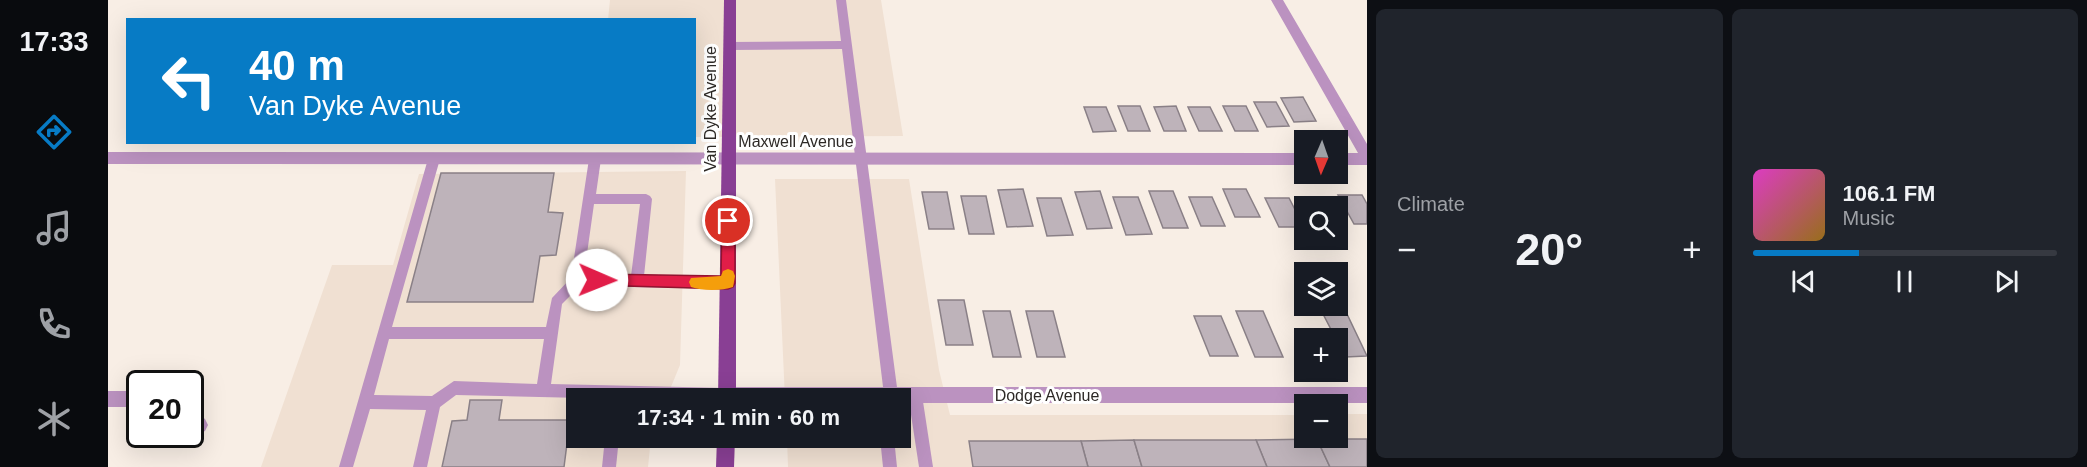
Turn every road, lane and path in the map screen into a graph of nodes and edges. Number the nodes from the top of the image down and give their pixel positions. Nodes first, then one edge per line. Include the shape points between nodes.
1 (730, 0) edge
2 (841, 0) edge
3 (1277, 0) edge
4 (847, 45) junction
5 (730, 46) junction
6 (108, 158) edge
7 (1367, 158) edge
8 (434, 159) junction
9 (595, 159) junction
10 (729, 159) junction
11 (861, 159) junction
12 (1294, 159) edge
13 (1348, 159) edge
14 (589, 199) junction
15 (577, 280) junction
16 (637, 281) junction
17 (728, 283) junction
18 (384, 333) junction
19 (550, 333) junction
20 (727, 388) edge
21 (884, 388) edge
22 (543, 389) junction
23 (566, 391) edge
24 (911, 395) edge
25 (915, 395) junction
26 (1367, 395) edge
27 (108, 399) edge
28 (126, 399) edge
29 (365, 402) junction
30 (434, 403) junction
31 (611, 448) edge
32 (726, 448) edge
33 (888, 448) edge
34 (346, 467) edge
35 (420, 467) edge
36 (609, 467) edge
37 (725, 467) edge
38 (890, 467) edge
39 (926, 467) edge

1 - 5 main road, Van Dyke Avenue
2 - 4 lane
3 - 7 street
4 - 5 lane
4 - 11 lane
5 - 10 main road, Van Dyke Avenue
6 - 8 street, Maxwell Avenue
7 - 13 street
8 - 9 street, Maxwell Avenue
8 - 18 lane
9 - 10 street, Maxwell Avenue
9 - 14 lane
10 - 11 street, Maxwell Avenue
10 - 17 main road, Van Dyke Avenue
11 - 12 street, Maxwell Avenue
11 - 21 lane
14 - 15 lane
14 - 16 lane via 646,199
15 - 16 lane
15 - 19 lane via 556,302
16 - 17 lane
17 - 20 main road, Van Dyke Avenue
18 - 19 lane
18 - 29 lane
19 - 22 lane
22 - 23 lane
22 - 30 lane via 454,388
24 - 25 street, Dodge Avenue
25 - 26 street, Dodge Avenue
25 - 39 lane
27 - 28 street
29 - 30 lane
29 - 34 lane
30 - 35 lane
31 - 36 lane
32 - 37 main road
33 - 38 lane

